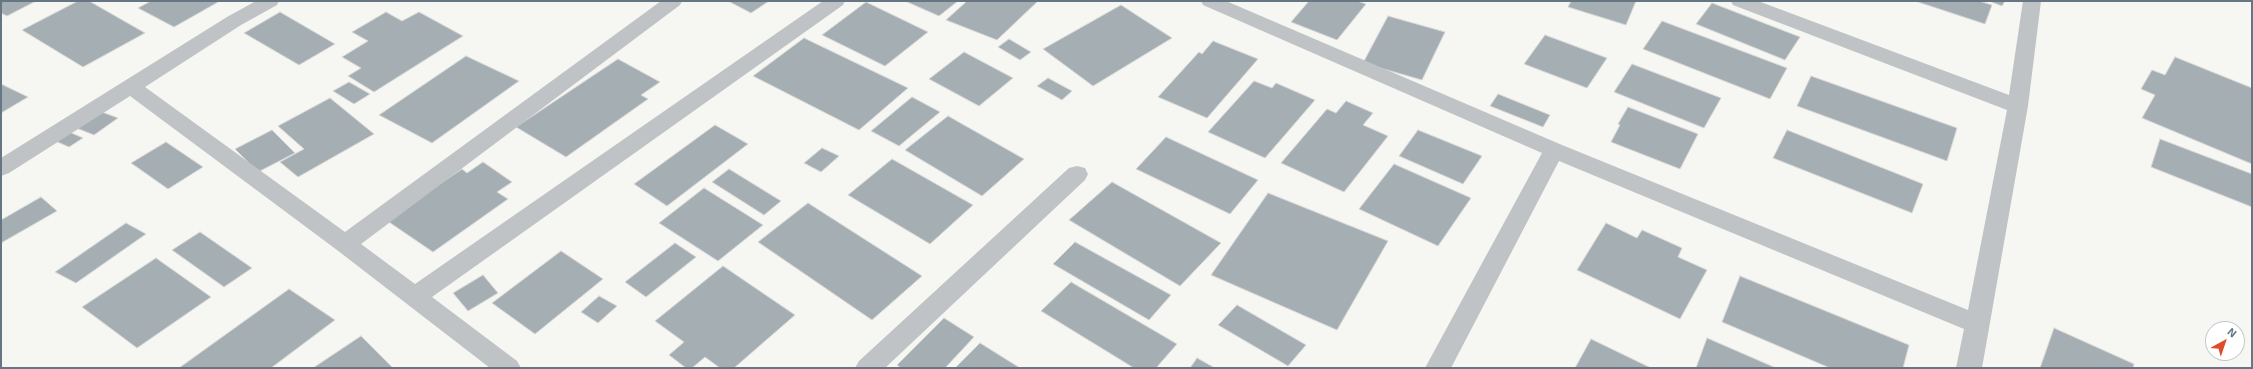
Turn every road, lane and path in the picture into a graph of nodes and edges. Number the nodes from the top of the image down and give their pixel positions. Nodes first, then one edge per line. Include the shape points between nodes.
1 (270, 1) edge
2 (673, 1) edge
3 (836, 1) edge
4 (1210, 1) edge
5 (1740, 1) edge
6 (2032, 1) edge
7 (130, 86) junction
8 (2018, 106) junction
9 (1554, 150) junction
10 (1, 168) edge
11 (1077, 174) dead end
12 (345, 244) junction
13 (414, 297) junction
14 (1976, 324) junction
15 (508, 368) edge
16 (868, 368) edge
17 (1438, 368) edge
18 (1969, 368) edge

1 - 7 street
2 - 12 street
3 - 13 street
4 - 9 street
5 - 8 street
6 - 8 street
7 - 10 street
7 - 12 street
8 - 14 street
9 - 14 street
9 - 17 street
11 - 16 street
12 - 13 street
13 - 15 street
14 - 18 street

